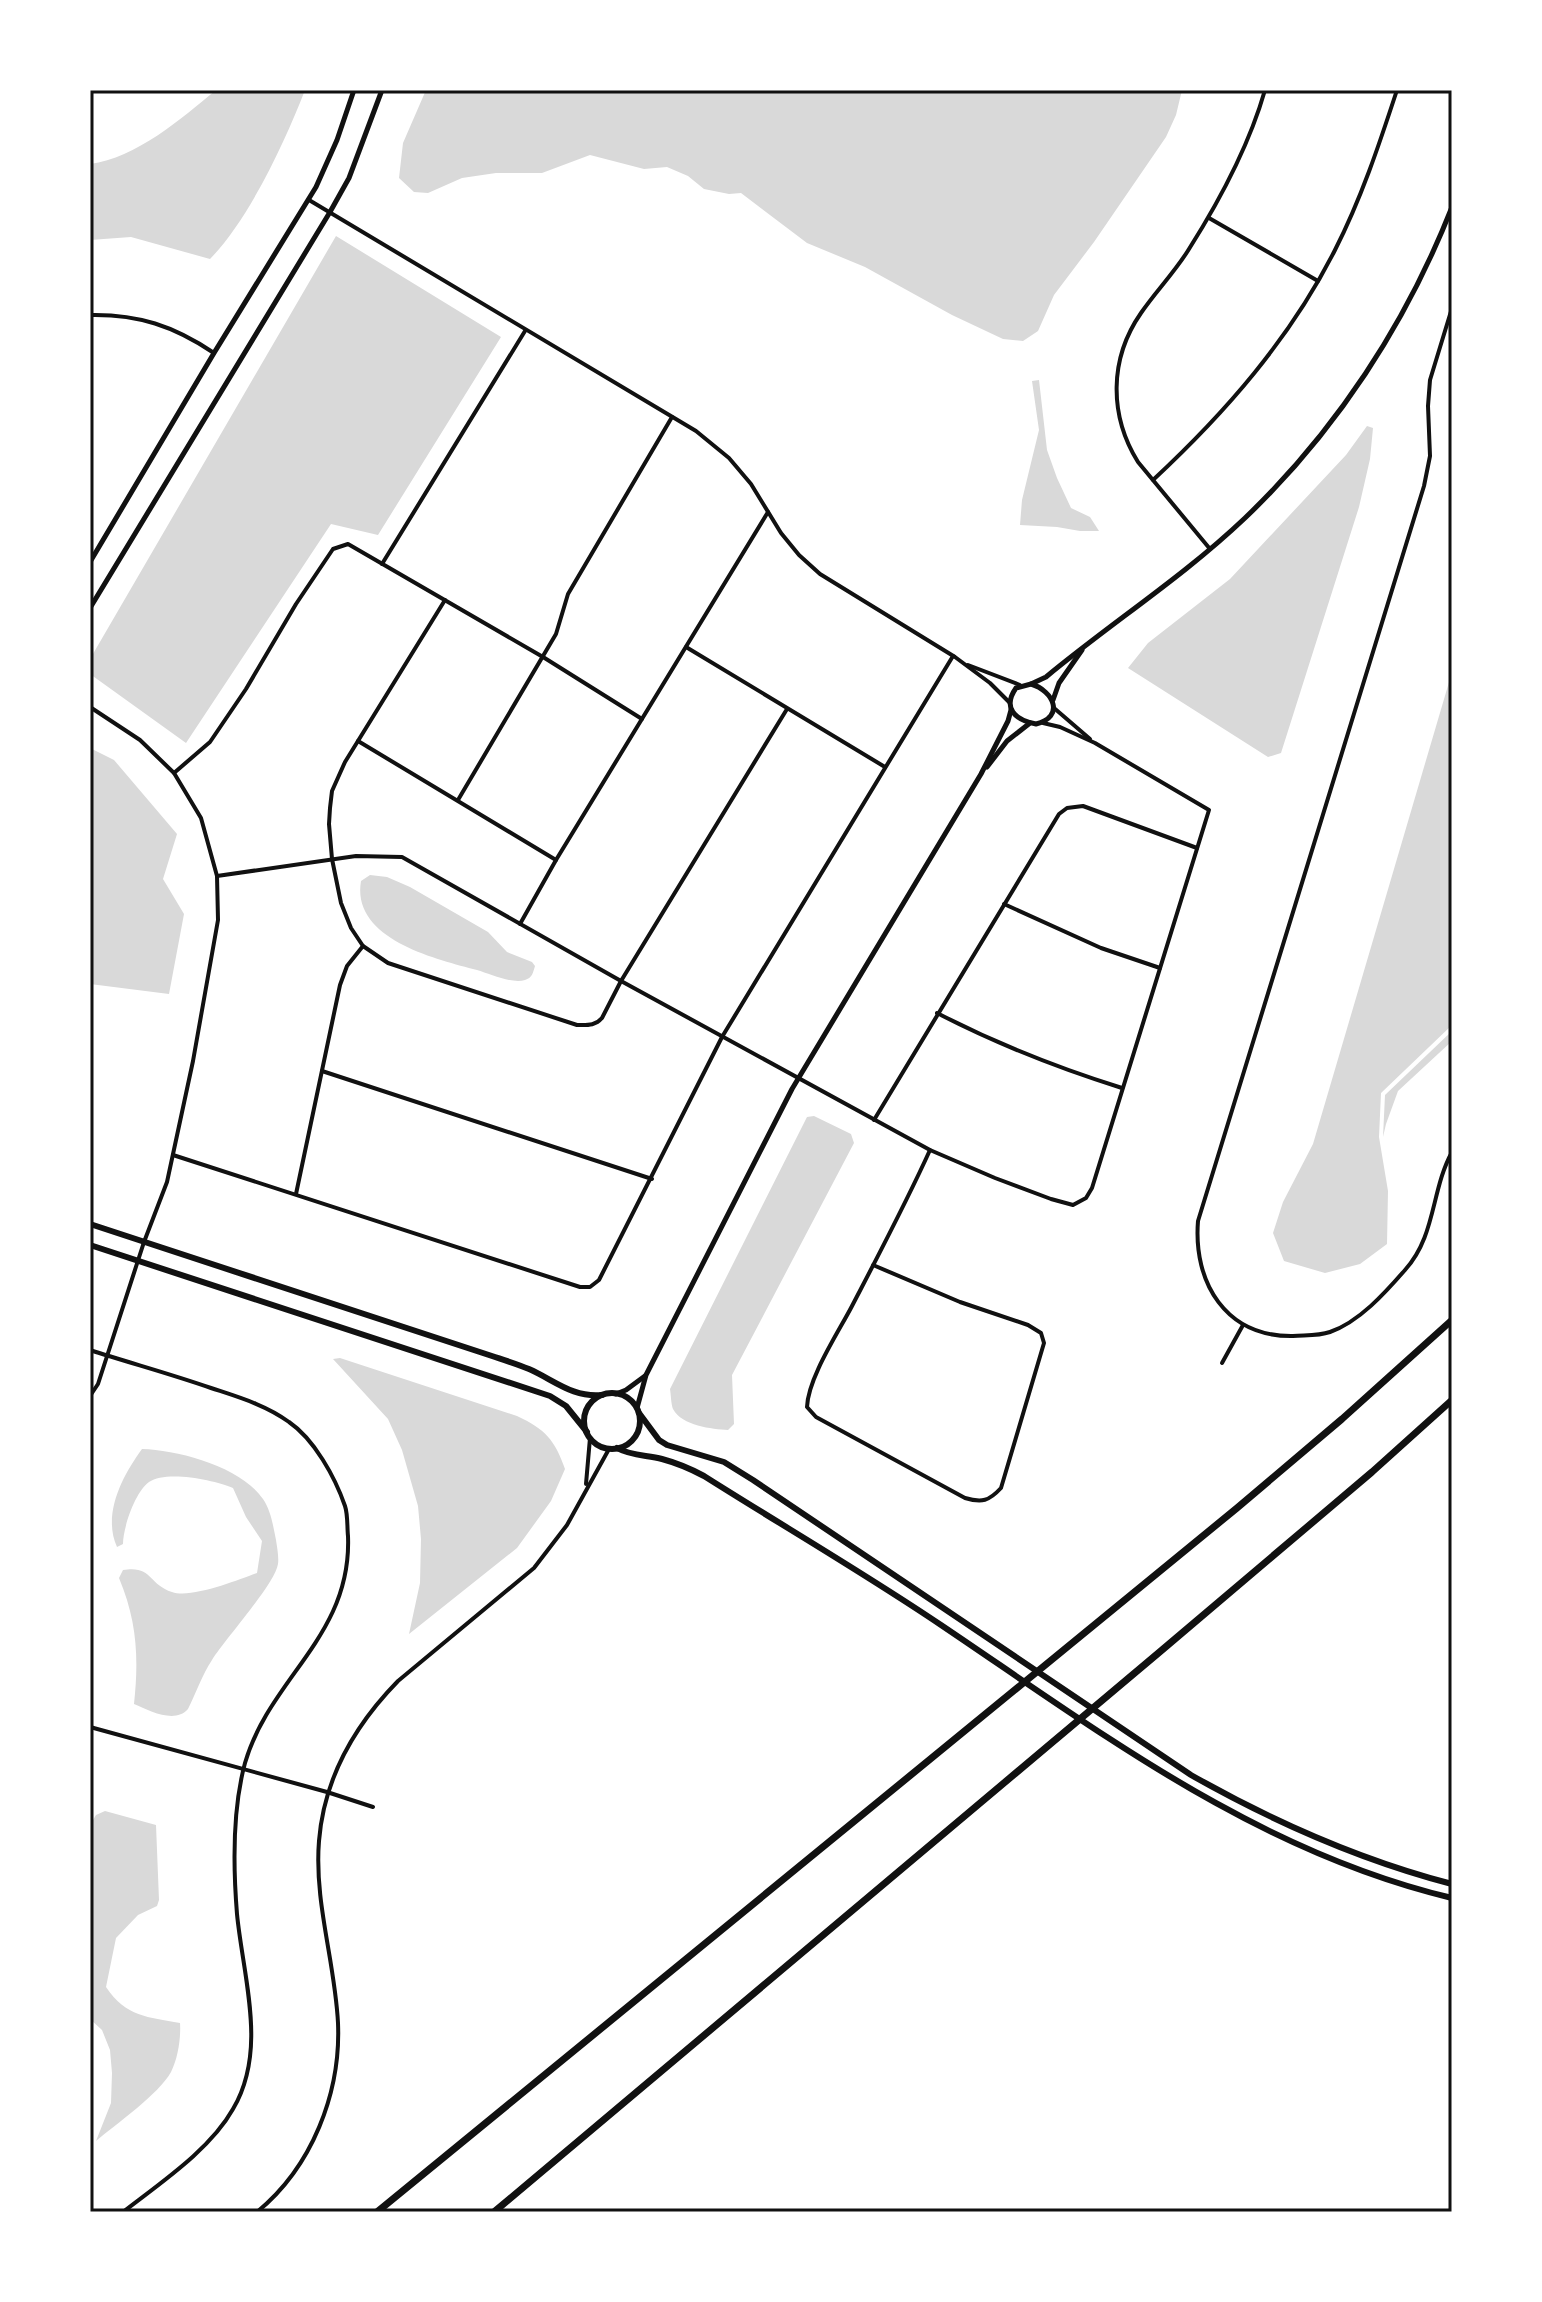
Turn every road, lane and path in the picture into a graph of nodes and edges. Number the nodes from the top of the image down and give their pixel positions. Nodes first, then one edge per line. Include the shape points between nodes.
1 (354, 90) edge
2 (382, 90) edge
3 (1265, 90) edge
4 (1397, 90) edge
5 (309, 200) junction
6 (1452, 207) edge
7 (330, 212) junction
8 (1208, 218) junction
9 (1318, 281) junction
10 (1452, 308) edge
11 (90, 315) edge
12 (526, 330) junction
13 (214, 353) junction
14 (672, 417) junction
15 (1153, 480) junction
16 (768, 512) junction
17 (1210, 549) junction
18 (90, 562) edge
19 (382, 564) junction
20 (445, 600) junction
21 (90, 608) edge
22 (1088, 643) junction
23 (686, 647) junction
24 (953, 656) junction
25 (543, 657) junction
26 (962, 662) junction
27 (1031, 684) junction
28 (1020, 685) junction
29 (1053, 700) junction
30 (1011, 706) junction
31 (90, 707) edge
32 (1054, 708) junction
33 (787, 709) junction
34 (642, 719) junction
35 (1030, 723) junction
36 (1043, 723) junction
37 (358, 741) junction
38 (1095, 743) junction
39 (885, 767) junction
40 (174, 773) junction
41 (981, 774) junction
42 (458, 800) junction
43 (1197, 848) junction
44 (332, 859) junction
45 (556, 860) junction
46 (217, 876) junction
47 (1004, 904) junction
48 (520, 924) junction
49 (363, 946) junction
50 (1160, 968) junction
51 (621, 981) junction
52 (937, 1013) junction
53 (722, 1037) junction
54 (322, 1071) junction
55 (799, 1079) junction
56 (1122, 1088) junction
57 (874, 1120) junction
58 (930, 1150) junction
59 (1452, 1152) edge
60 (173, 1155) junction
61 (652, 1179) junction
62 (296, 1194) junction
63 (90, 1224) edge
64 (144, 1242) junction
65 (90, 1245) edge
66 (138, 1261) junction
67 (873, 1265) junction
68 (1452, 1320) edge
69 (1243, 1325) junction
70 (90, 1350) edge
71 (107, 1356) junction
72 (1222, 1363) dead end
73 (646, 1375) junction
74 (616, 1394) junction
75 (602, 1395) junction
76 (90, 1396) edge
77 (1452, 1400) edge
78 (638, 1411) junction
79 (588, 1435) junction
80 (613, 1448) junction
81 (585, 1491) junction
82 (90, 1727) edge
83 (244, 1770) junction
84 (327, 1792) junction
85 (373, 1807) dead end
86 (1452, 1884) edge
87 (1452, 1898) edge
88 (123, 2212) edge
89 (257, 2212) edge
90 (377, 2212) edge
91 (494, 2212) edge

1 - 5 street
2 - 7 street via 349,178
3 - 8 street
4 - 9 street via 1362,190
5 - 7 street
5 - 13 street
6 - 17 street via 1407,306 1358,386 1277,485
7 - 12 street
7 - 21 street
8 - 9 street
8 - 15 street via 1141,312 1120,359 1119,419 1131,450
9 - 15 street via 1241,391
10 - 69 street via 1430,380 1430,456 1424,486 1198,1221 1196,1240 1209,1287
11 - 13 street via 142,318
12 - 14 street
12 - 19 street
13 - 18 street
14 - 16 street via 729,458
14 - 25 street via 568,594
15 - 17 street
16 - 23 street
16 - 24 street via 820,574
17 - 22 street
19 - 20 street
19 - 40 street via 348,544 333,549 210,742
20 - 25 street
20 - 37 street
22 - 27 street
22 - 29 street
23 - 33 street
23 - 34 street
24 - 26 street
24 - 39 street
25 - 34 street
25 - 42 street
26 - 28 street
26 - 30 street
27 - 28 street
27 - 29 street
28 - 30 street via 1012,693
29 - 32 street
30 - 35 street
30 - 41 street
31 - 40 street via 140,740
32 - 36 street
32 - 38 street
33 - 39 street
33 - 51 street
34 - 45 street
35 - 36 street
35 - 41 street via 1005,743
36 - 38 street
37 - 42 street
37 - 44 street via 332,791
38 - 43 street via 1209,810
39 - 53 street
40 - 46 street via 201,818
41 - 55 street
42 - 45 street
43 - 47 street via 1075,805 1059,814
43 - 50 street
44 - 46 street
44 - 48 street via 402,857
44 - 49 street via 341,903
45 - 48 street
46 - 60 street via 218,920
47 - 50 street
47 - 52 street
48 - 51 street
49 - 51 street via 388,963 577,1025 597,1023
49 - 54 street via 340,985
50 - 56 street
51 - 53 street
52 - 56 street via 1015,1050
52 - 57 street
53 - 55 street
53 - 61 street
54 - 61 street
54 - 62 street
55 - 57 street
55 - 73 street
56 - 58 street via 1092,1188 1073,1205
57 - 58 street
58 - 67 street
59 - 69 street via 1422,1247 1372,1304 1349,1323 1315,1335 1277,1336
60 - 62 street
60 - 64 street
61 - 62 street via 599,1280 590,1287
63 - 64 main road
64 - 66 street
64 - 75 main road via 492,1356 571,1391
65 - 66 main road
66 - 71 street
66 - 79 main road via 550,1396 566,1406
67 - 67 street via 807,1393 807,1407 816,1417 965,1498 991,1499 1001,1488 1044,1343 1041,1333
68 - 90 highway via 1237,1508
69 - 72 street
70 - 71 street
71 - 76 street
71 - 83 street via 252,1401 290,1422 321,1455 346,1508 349,1559 339,1599 324,1632 266,1717
73 - 74 street
73 - 78 street
74 - 75 main road
74 - 78 main road via 628,1398
75 - 79 main road via 587,1410
77 - 91 highway
78 - 80 main road via 636,1436
78 - 86 main road via 659,1440 724,1462 1191,1775 1314,1837
79 - 80 main road via 602,1447
79 - 81 street
80 - 81 street
80 - 87 main road via 704,1476 1219,1807 1362,1871
81 - 84 street via 534,1568 398,1681 369,1712
82 - 83 street
83 - 84 street
83 - 88 street via 234,1862 252,2027 248,2072 218,2131
84 - 85 street
84 - 89 street via 318,1856 338,2021 336,2069 311,2145 289,2179

